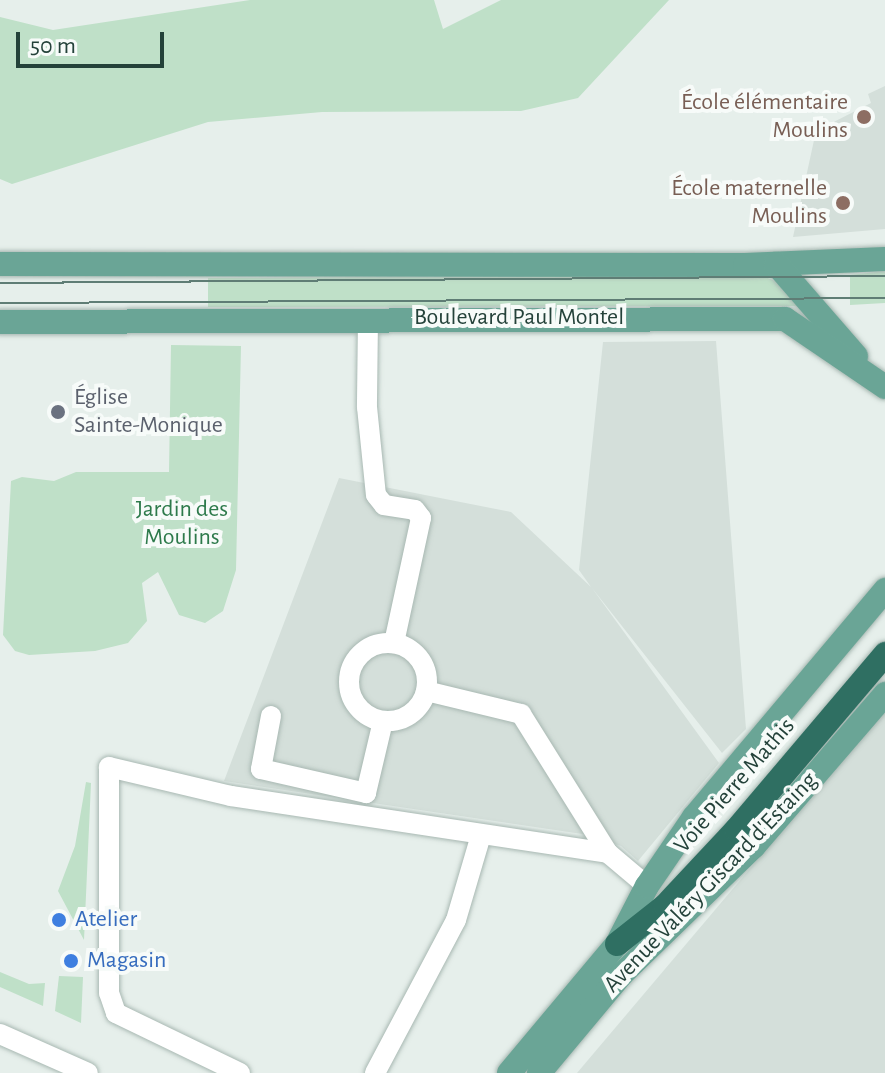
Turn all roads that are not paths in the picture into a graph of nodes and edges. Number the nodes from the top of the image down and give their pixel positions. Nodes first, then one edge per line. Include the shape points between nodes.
1 (885, 259) edge
2 (0, 264) edge
3 (776, 264) junction
4 (368, 319) junction
5 (0, 322) edge
6 (878, 382) edge
7 (885, 590) edge
8 (394, 643) junction
9 (885, 654) edge
10 (426, 691) junction
11 (885, 694) edge
12 (271, 716) dead end
13 (383, 721) junction
14 (481, 835) junction
15 (608, 853) junction
16 (647, 886) junction
17 (617, 944) junction
18 (0, 1034) edge
19 (88, 1073) edge
20 (240, 1073) edge
21 (375, 1073) edge
22 (509, 1073) edge
23 (539, 1073) edge

1 - 3 main road
2 - 3 main road
3 - 6 main road, Boulevard Paul Montel
4 - 5 main road, Boulevard Paul Montel
4 - 6 main road, Boulevard Paul Montel via 785,319
4 - 8 street via 367,407 376,495 384,505 415,510 421,518
7 - 16 main road, Avenue Valéry Giscard d'Estaing via 694,817
8 - 10 street via 417,655 424,666
8 - 13 street via 360,654 349,676 353,700
9 - 17 highway, Voie Pierre Mathis via 736,830 665,906
10 - 13 street via 415,711
10 - 15 street via 521,714
11 - 23 main road, Avenue Valéry Giscard d'Estaing via 754,846 621,975
12 - 13 street via 261,769 366,793
14 - 15 street
14 - 20 street via 231,796 109,767 109,993 116,1013
14 - 21 street via 456,920
15 - 16 street
16 - 17 main road, Avenue Valéry Giscard d'Estaing
17 - 22 main road, Avenue Valéry Giscard d'Estaing
18 - 19 street

